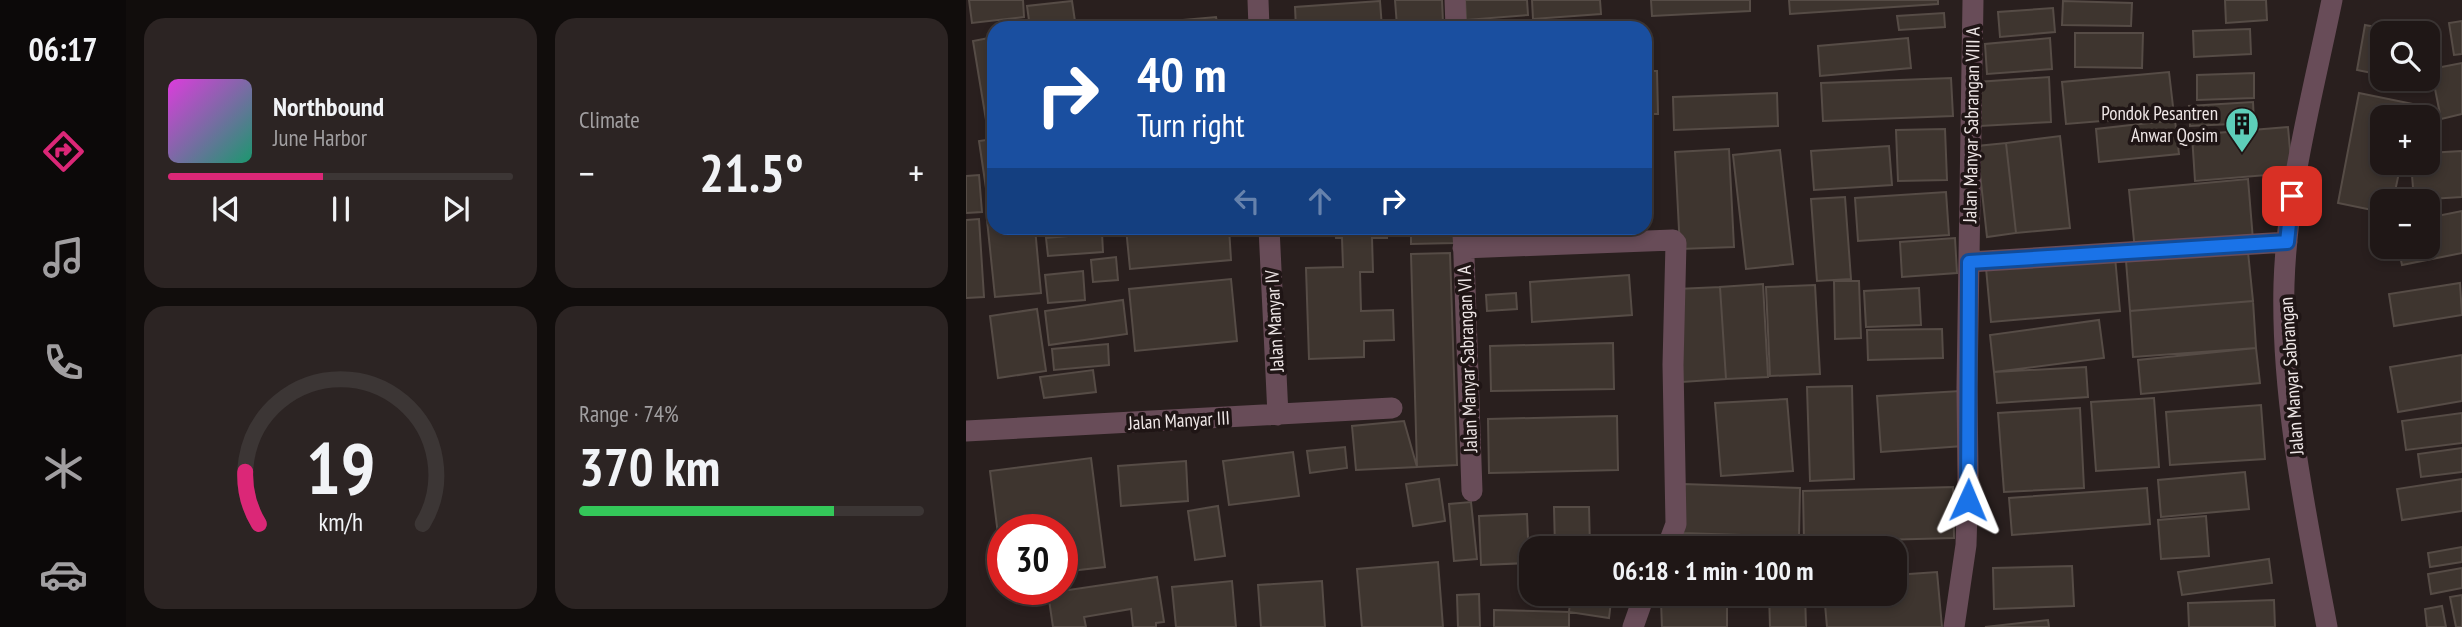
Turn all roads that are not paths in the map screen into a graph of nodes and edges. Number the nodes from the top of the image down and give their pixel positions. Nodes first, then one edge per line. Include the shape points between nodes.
1 (1258, 0) edge
2 (1455, 0) edge
3 (1973, 0) edge
4 (2332, 0) edge
5 (1259, 21) edge
6 (1456, 21) edge
7 (1269, 235) edge
8 (1463, 238) edge
9 (2287, 242) junction
10 (1969, 262) junction
11 (1392, 408) dead end
12 (1278, 415) junction
13 (966, 430) edge
14 (1472, 491) dead end
15 (1672, 536) edge
16 (1640, 606) edge
17 (1633, 627) edge
18 (1954, 627) edge
19 (2327, 627) edge

1 - 5 street
2 - 6 street
3 - 10 street, Jalan Manyar Sabrangan VIII A
4 - 9 street, Jalan Manyar Sabrangan
7 - 12 street, Jalan Manyar IV
8 - 14 street, Jalan Manyar Sabrangan VI A
8 - 15 street via 1676,243 1672,365 1676,524
9 - 10 street
9 - 19 street, Jalan Manyar Sabrangan via 2285,334 2293,422
10 - 18 street, Jalan Manyar Sabrangan VIII A via 1966,545
11 - 12 street, Jalan Manyar III
12 - 13 street, Jalan Manyar III
16 - 17 street

